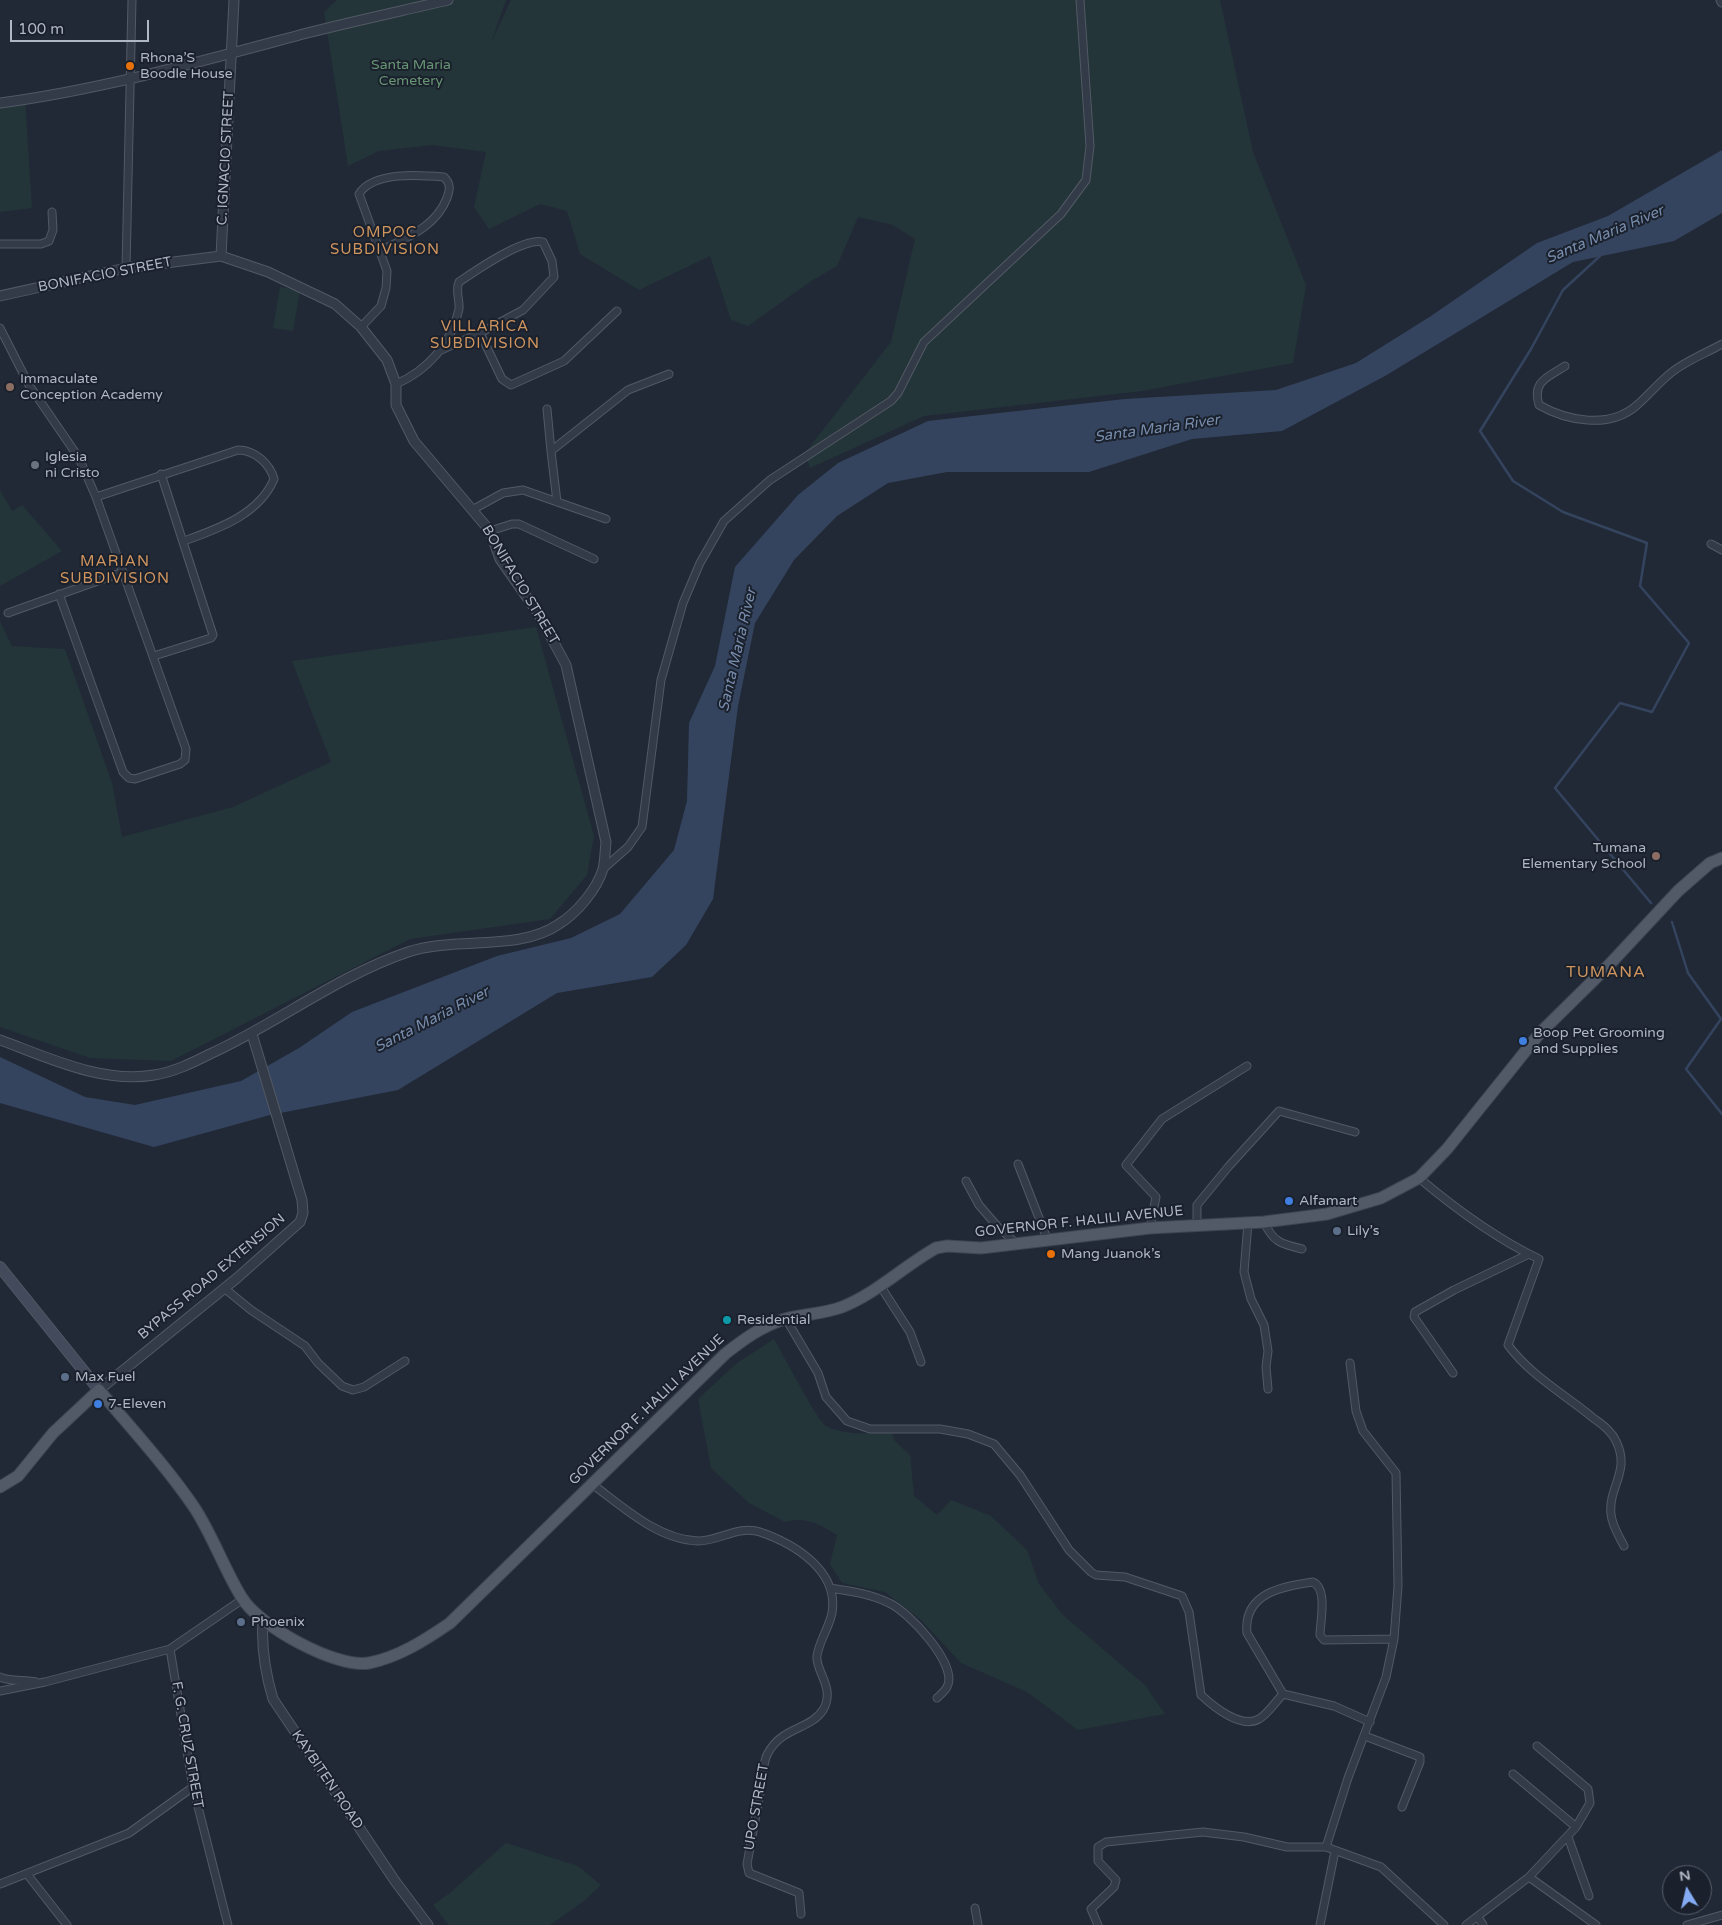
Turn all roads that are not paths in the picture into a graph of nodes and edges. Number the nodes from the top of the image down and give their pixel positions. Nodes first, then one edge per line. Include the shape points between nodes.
1 (132, 0) edge
2 (234, 0) edge
3 (448, 0) edge
4 (1080, 0) edge
5 (230, 56) junction
6 (130, 79) junction
7 (0, 104) edge
8 (52, 212) dead end
9 (0, 244) edge
10 (380, 251) junction
11 (221, 256) junction
12 (126, 268) junction
13 (0, 296) edge
14 (617, 311) dead end
15 (361, 327) junction
16 (0, 328) edge
17 (480, 334) junction
18 (1722, 344) edge
19 (439, 351) junction
20 (1565, 366) dead end
21 (669, 374) dead end
22 (396, 384) junction
23 (547, 409) dead end
24 (551, 451) junction
25 (161, 474) junction
26 (96, 498) junction
27 (557, 502) junction
28 (472, 510) junction
29 (606, 519) dead end
30 (490, 531) junction
31 (184, 541) junction
32 (1711, 544) dead end
33 (1722, 550) edge
34 (594, 560) dead end
35 (123, 572) junction
36 (59, 594) junction
37 (8, 613) dead end
38 (154, 656) junction
39 (1722, 858) edge
40 (603, 869) junction
41 (252, 1034) junction
42 (0, 1040) edge
43 (1247, 1066) dead end
44 (1355, 1132) dead end
45 (1018, 1164) dead end
46 (1419, 1178) junction
47 (966, 1180) dead end
48 (1264, 1222) junction
49 (1248, 1223) junction
50 (1197, 1225) junction
51 (1150, 1228) junction
52 (1048, 1241) junction
53 (1017, 1244) junction
54 (1302, 1249) dead end
55 (1529, 1254) junction
56 (0, 1267) edge
57 (881, 1287) junction
58 (224, 1288) junction
59 (786, 1319) junction
60 (405, 1360) dead end
61 (921, 1362) dead end
62 (1350, 1363) dead end
63 (1453, 1373) dead end
64 (1268, 1389) dead end
65 (99, 1390) junction
66 (592, 1484) junction
67 (0, 1487) edge
68 (1624, 1546) dead end
69 (830, 1588) junction
70 (242, 1599) junction
71 (263, 1620) junction
72 (1394, 1639) junction
73 (170, 1649) junction
74 (0, 1676) edge
75 (39, 1683) junction
76 (0, 1691) edge
77 (1283, 1694) junction
78 (937, 1698) dead end
79 (1370, 1722) junction
80 (1364, 1736) junction
81 (1537, 1746) dead end
82 (1513, 1774) dead end
83 (193, 1787) junction
84 (1402, 1806) dead end
85 (1576, 1827) junction
86 (1568, 1837) junction
87 (1326, 1847) junction
88 (1336, 1851) junction
89 (27, 1874) junction
90 (1529, 1877) junction
91 (0, 1884) edge
92 (1589, 1896) dead end
93 (976, 1908) dead end
94 (801, 1914) dead end
95 (1722, 1915) edge
96 (1478, 1917) junction
97 (67, 1925) edge
98 (228, 1925) edge
99 (428, 1925) edge
100 (978, 1925) edge
101 (1098, 1925) edge
102 (1320, 1925) edge
103 (1444, 1925) edge
104 (1466, 1925) edge
105 (1483, 1925) edge
106 (1596, 1925) edge
107 (1687, 1925) edge

1 - 6 street
2 - 5 street, C. IGNACIO STREET
3 - 5 street via 308,33
4 - 40 street via 1090,146 1086,180 1061,214 924,342 891,401 770,480 724,521 682,603 661,680 642,827 628,847
5 - 6 street
5 - 11 street, C. IGNACIO STREET
6 - 7 street
6 - 12 street
8 - 9 street via 53,230 49,241 41,244
10 - 10 street via 360,199 362,190 380,180 404,175 444,177 450,189 435,218 424,229
10 - 15 street via 387,271 386,288 380,306
11 - 12 street, BONIFACIO STREET
11 - 15 street, BONIFACIO STREET via 268,272 335,304
12 - 13 street, BONIFACIO STREET
14 - 17 street via 564,361 511,385 502,380
15 - 22 street, BONIFACIO STREET via 387,360
16 - 26 street via 34,394 79,458
17 - 19 street
17 - 19 street via 523,310 554,277 544,242 538,241 508,252 459,282 456,320
18 - 20 street via 1673,371 1634,408 1614,418 1589,421 1539,405 1538,386
19 - 22 street via 418,373
21 - 24 street via 628,390
22 - 28 street, BONIFACIO STREET via 396,405 414,440
23 - 24 street
24 - 27 street
25 - 26 street
25 - 31 street
25 - 31 street via 238,450 253,452 274,479 271,488 248,511 227,525
26 - 35 street
27 - 28 street via 515,490
27 - 29 street
28 - 30 street, BONIFACIO STREET
30 - 34 street via 518,524
30 - 40 street, BONIFACIO STREET via 500,559 538,613 566,665 606,842
31 - 38 street via 213,634 211,638
32 - 33 street
35 - 36 street
35 - 38 street
36 - 37 street
36 - 38 street via 123,772 135,780 180,764 186,755
39 - 46 main road, GOVERNOR F. HALILI AVENUE via 1710,863 1678,891 1540,1032
40 - 41 street via 579,909 539,934 509,940 447,943 407,952 337,982
41 - 42 street via 177,1069 153,1076 100,1073
41 - 58 street, BYPASS ROAD EXTENSION via 302,1200 303,1213 300,1222
43 - 51 street via 1162,1119 1126,1165 1156,1197
44 - 50 street via 1279,1111 1197,1205
45 - 52 street
46 - 48 main road, GOVERNOR F. HALILI AVENUE via 1381,1198 1327,1214
46 - 55 street via 1466,1216
47 - 53 street via 979,1205
48 - 49 main road, GOVERNOR F. HALILI AVENUE
48 - 54 street via 1271,1236 1285,1245
49 - 50 main road, GOVERNOR F. HALILI AVENUE
49 - 64 street via 1244,1272 1251,1299 1264,1326
50 - 51 main road, GOVERNOR F. HALILI AVENUE
51 - 52 main road, GOVERNOR F. HALILI AVENUE
52 - 53 main road, GOVERNOR F. HALILI AVENUE
53 - 57 main road, GOVERNOR F. HALILI AVENUE via 936,1248
55 - 63 street via 1415,1312 1414,1317
55 - 68 street via 1539,1259 1508,1345 1524,1364 1611,1432 1616,1440 1621,1462 1611,1515
56 - 65 main road, GOVERNOR F. HALILI AVENUE
57 - 59 main road, GOVERNOR F. HALILI AVENUE via 842,1307
57 - 61 street via 910,1332
58 - 60 street via 305,1346 342,1386 353,1390 364,1387
58 - 65 street, BYPASS ROAD EXTENSION
59 - 66 main road, GOVERNOR F. HALILI AVENUE via 758,1330 725,1354
59 - 77 street via 818,1373 826,1397 847,1422 870,1430 949,1431 994,1444 1020,1475 1069,1550 1090,1572 1125,1577 1182,1596 1189,1612 1199,1690 1207,1701 1236,1720 1249,1723 1260,1718
62 - 72 street via 1356,1411 1363,1431 1396,1473 1398,1586
65 - 67 main road, BYPASS ROAD EXTENSION via 53,1433 18,1476
65 - 70 main road, GOVERNOR F. HALILI AVENUE via 195,1508
66 - 69 street, UPO STREET via 642,1520 670,1535 697,1541 744,1530 779,1540 819,1568
66 - 71 main road, GOVERNOR F. HALILI AVENUE via 450,1623 405,1651 358,1664 310,1649
69 - 78 street via 891,1603 916,1623 936,1647 949,1675 948,1687
69 - 94 street, UPO STREET via 832,1610 829,1628 816,1657 828,1693 825,1706 815,1720 788,1731 767,1754 747,1864 749,1874 799,1893
70 - 71 main road, GOVERNOR F. HALILI AVENUE
70 - 73 street
71 - 99 street, KAYBITEN ROAD via 265,1671 273,1698
72 - 77 street via 1324,1640 1320,1635 1321,1594 1317,1584 1305,1583 1271,1590 1250,1610 1247,1633
72 - 79 street via 1386,1678
73 - 75 street
73 - 83 street, F. G. CRUZ STREET
74 - 75 street via 5,1680
75 - 76 street
77 - 79 street via 1334,1706
79 - 80 street
80 - 84 street via 1420,1757
80 - 87 street
81 - 85 street via 1588,1789 1590,1802
82 - 85 street
83 - 89 street via 129,1833
83 - 98 street, F. G. CRUZ STREET
85 - 86 street
86 - 90 street
86 - 92 street
87 - 88 street
87 - 101 street via 1287,1847 1203,1832 1106,1842 1098,1847 1098,1861 1116,1880 1114,1887 1091,1909
88 - 102 street
88 - 103 street via 1381,1867
89 - 91 street
89 - 97 street
90 - 96 street
90 - 106 street
93 - 100 street
95 - 107 street
96 - 104 street
96 - 105 street

